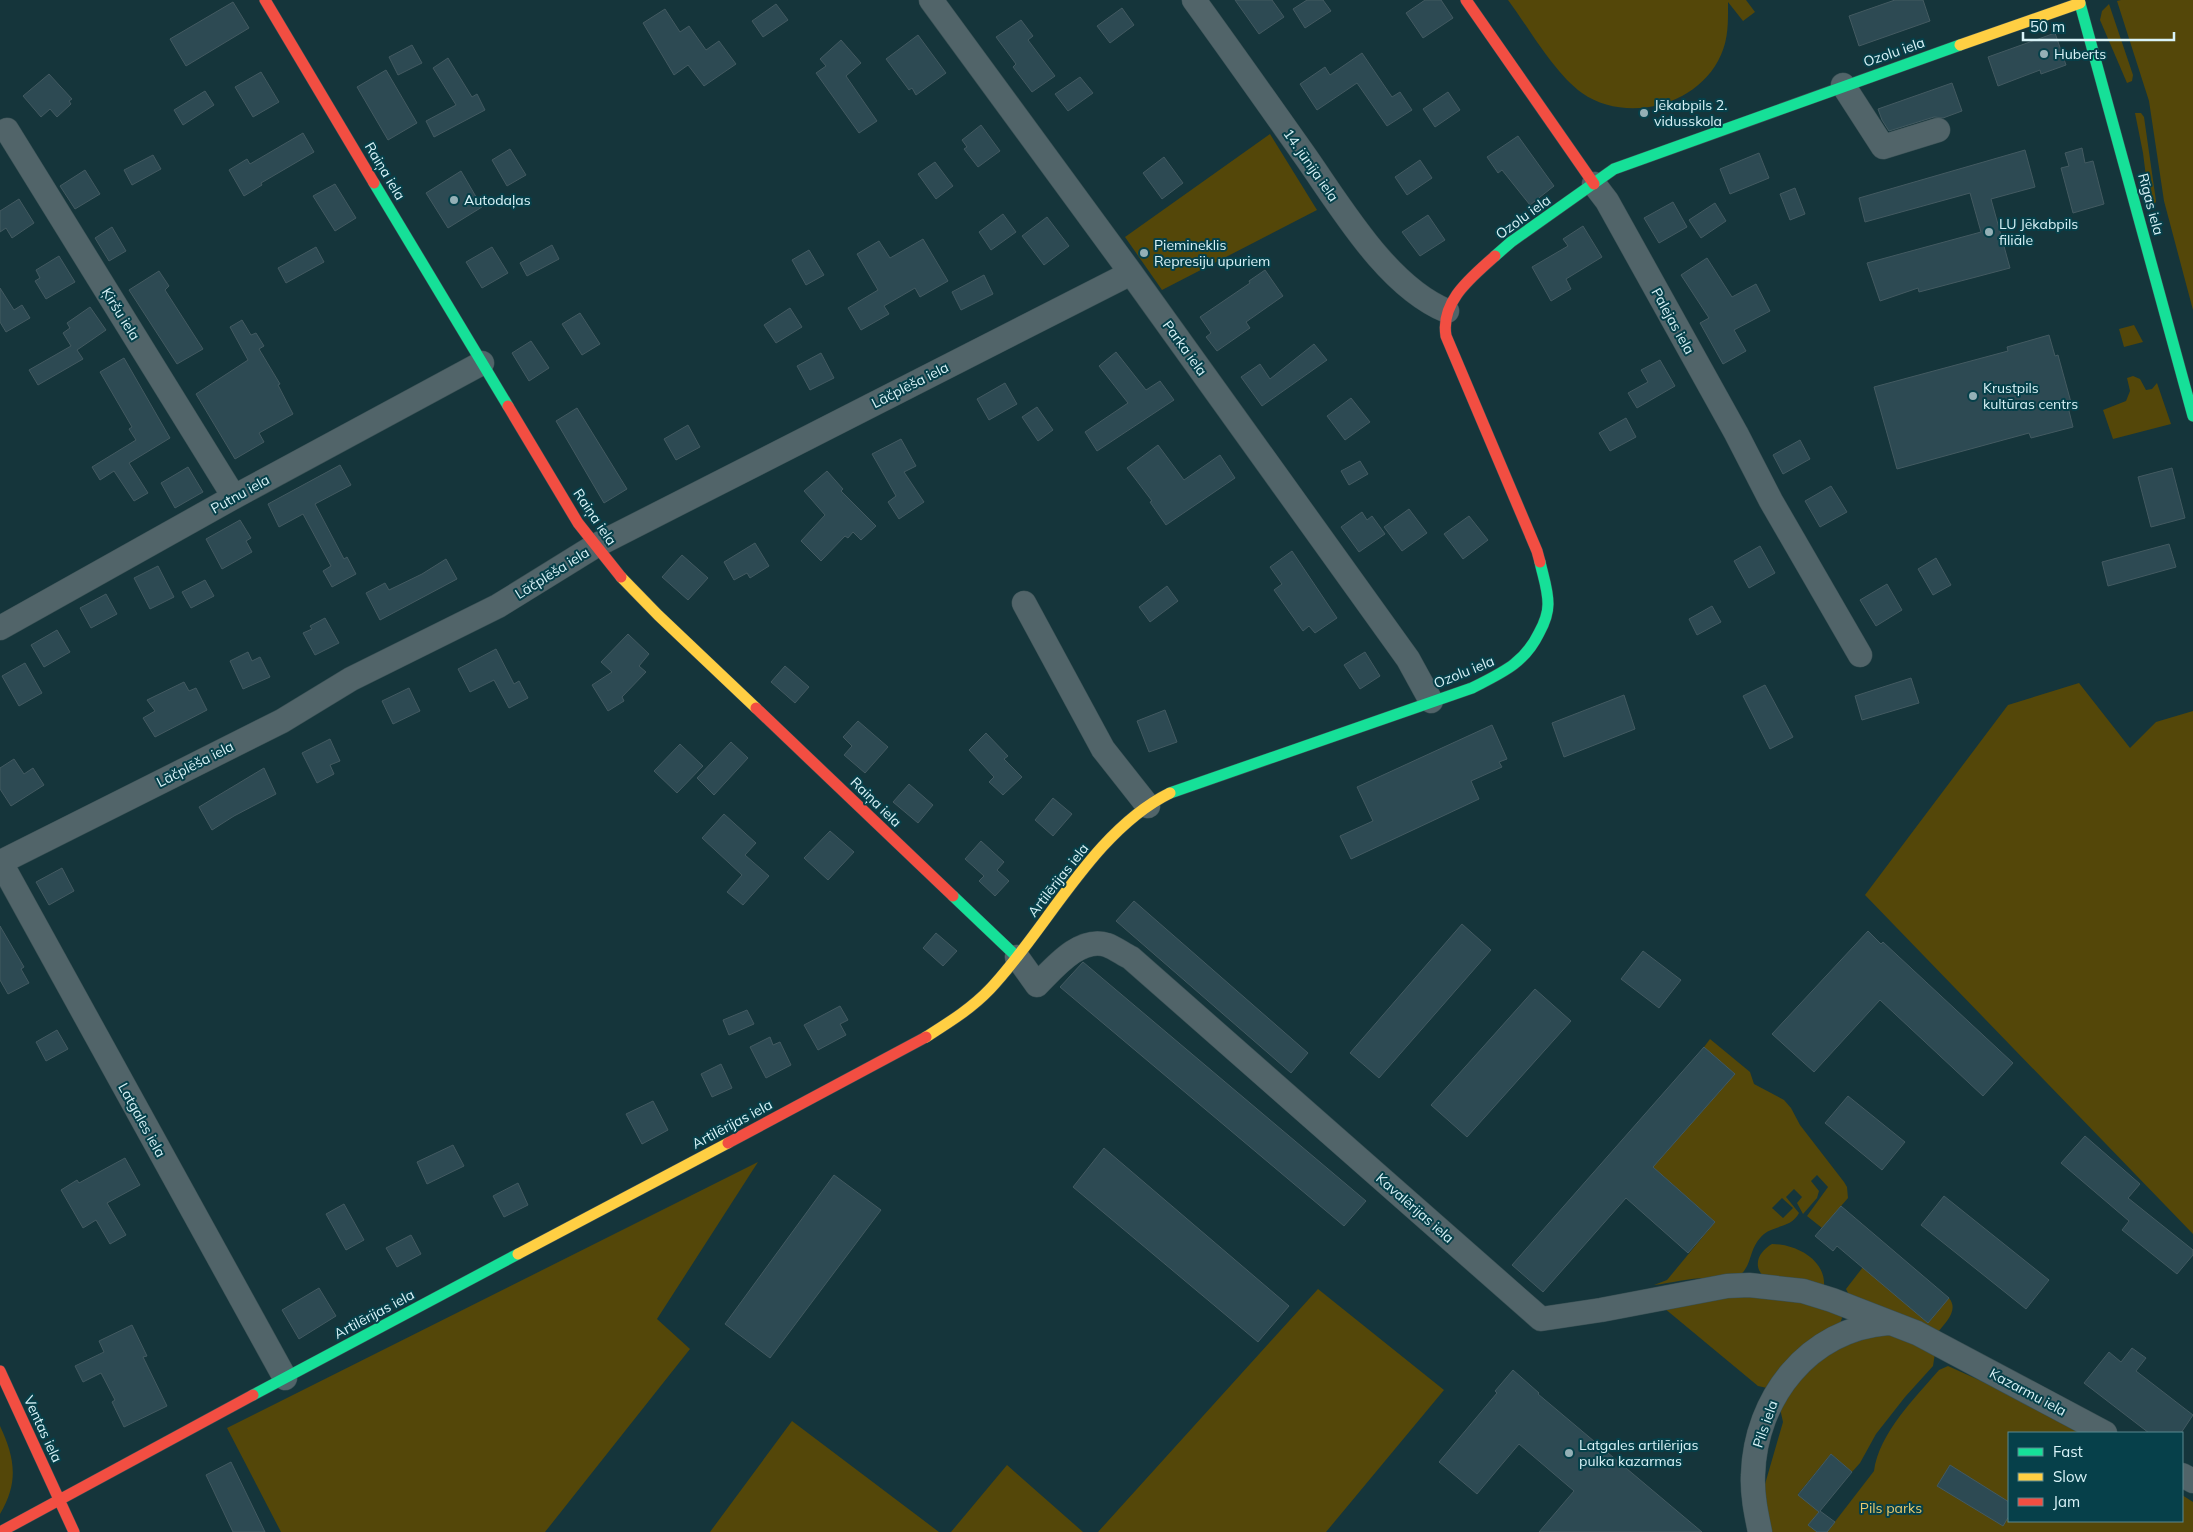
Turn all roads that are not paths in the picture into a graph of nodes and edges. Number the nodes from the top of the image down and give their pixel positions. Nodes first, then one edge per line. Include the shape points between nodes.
1 (265, 0) edge
2 (931, 0) edge
3 (1194, 0) edge
4 (1466, 0) edge
5 (2083, 1) edge
6 (1843, 85) junction
7 (7, 130) dead end
8 (1938, 130) dead end
9 (1594, 184) junction
10 (1131, 273) junction
11 (1447, 311) junction
12 (482, 363) junction
13 (2193, 416) edge
14 (234, 497) junction
15 (595, 546) junction
16 (1024, 603) dead end
17 (0, 628) edge
18 (1860, 654) dead end
19 (1431, 701) junction
20 (1148, 806) junction
21 (0, 862) edge
22 (1017, 957) junction
23 (1888, 1323) junction
24 (0, 1371) edge
25 (285, 1378) junction
26 (2103, 1432) edge
27 (60, 1499) junction
28 (0, 1532) edge
29 (74, 1532) edge
30 (1760, 1532) edge

1 - 12 main road, Raiņa iela
2 - 10 street, Parka iela
3 - 11 street, 14. jūnija iela via 1353,224 1405,284 1418,296
4 - 9 main road, Palejas iela
5 - 6 main road, Ozolu iela
5 - 13 main road, Rīgas iela
6 - 8 street via 1883,147
6 - 9 main road, Ozolu iela via 1614,169
7 - 14 street, Ķiršu iela
9 - 11 main road, Ozolu iela via 1511,242 1458,292
9 - 18 street, Palejas iela via 1607,201 1771,501
10 - 15 street, Lāčplēša iela
10 - 19 street, Parka iela via 1408,660
11 - 19 main road, Ozolu iela via 1444,325 1450,349 1537,551 1548,606 1539,635 1521,660 1472,688
12 - 14 street, Putnu iela
12 - 15 main road, Raiņa iela
14 - 17 street, Putnu iela
15 - 21 street, Lāčplēša iela via 498,606 351,679 282,721
15 - 22 main road, Raiņa iela via 658,615
16 - 20 street via 1103,749
19 - 20 main road, Artilērijas iela via 1168,794
20 - 22 main road, Artilērijas iela via 1113,836 1087,865
21 - 25 street, Latgales iela
22 - 23 street, Kavalērijas iela via 1037,985 1084,945 1105,944 1131,958 1541,1319 1726,1286 1749,1285 1803,1291
22 - 25 main road, Artilērijas iela via 990,990 923,1039
23 - 26 street, Kazarmu iela via 1951,1350
23 - 30 street, Pils iela via 1853,1329 1835,1338 1799,1365 1780,1387 1764,1416 1755,1454 1754,1498
24 - 27 main road, Ventas iela
25 - 27 main road, Artilērijas iela
27 - 28 main road, Artilērijas iela
27 - 29 main road, Ventas iela

